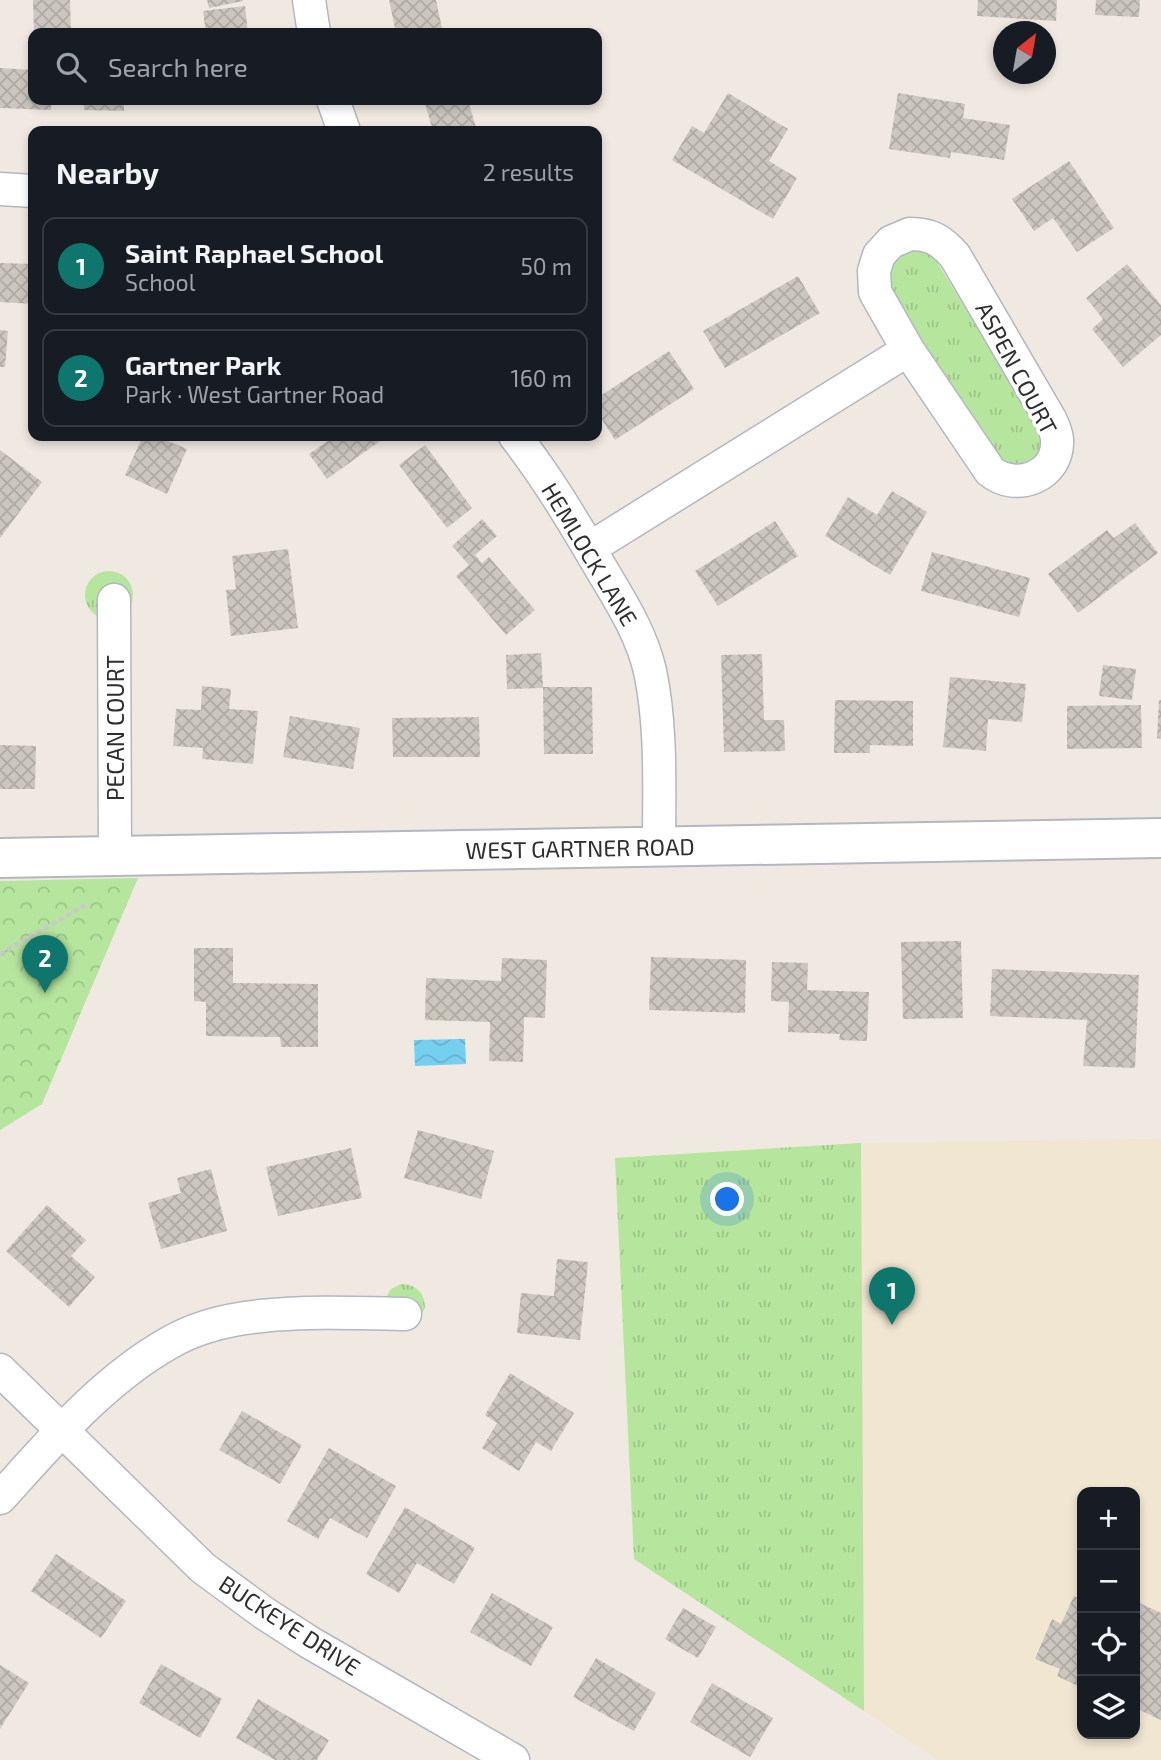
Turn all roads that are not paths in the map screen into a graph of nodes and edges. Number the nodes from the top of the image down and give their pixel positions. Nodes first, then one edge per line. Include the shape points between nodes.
1 (309, 0) edge
2 (313, 28) edge
3 (335, 105) edge
4 (342, 126) edge
5 (0, 189) edge
6 (28, 191) edge
7 (908, 350) junction
8 (519, 441) edge
9 (590, 548) junction
10 (114, 600) dead end
11 (1161, 838) edge
12 (659, 846) junction
13 (115, 856) junction
14 (0, 858) edge
15 (405, 1314) dead end
16 (0, 1370) edge
17 (61, 1431) junction
18 (0, 1499) edge
19 (513, 1760) edge

1 - 2 street
3 - 4 street
5 - 6 street
7 - 7 street, ASPEN COURT via 997,478 1027,481 1049,467 1058,438 1050,419 955,256 925,234 891,242 873,271 875,292
7 - 9 street
8 - 9 street, HEMLOCK LANE
9 - 12 street, HEMLOCK LANE via 633,622 649,669 657,723
10 - 13 street, PECAN COURT
11 - 12 street, WEST GARTNER ROAD
12 - 13 street, WEST GARTNER ROAD
13 - 14 street, WEST GARTNER ROAD
15 - 17 street via 258,1316 192,1332 126,1372
16 - 17 street, BUCKEYE DRIVE
17 - 18 street
17 - 19 street, BUCKEYE DRIVE via 203,1568 264,1613

